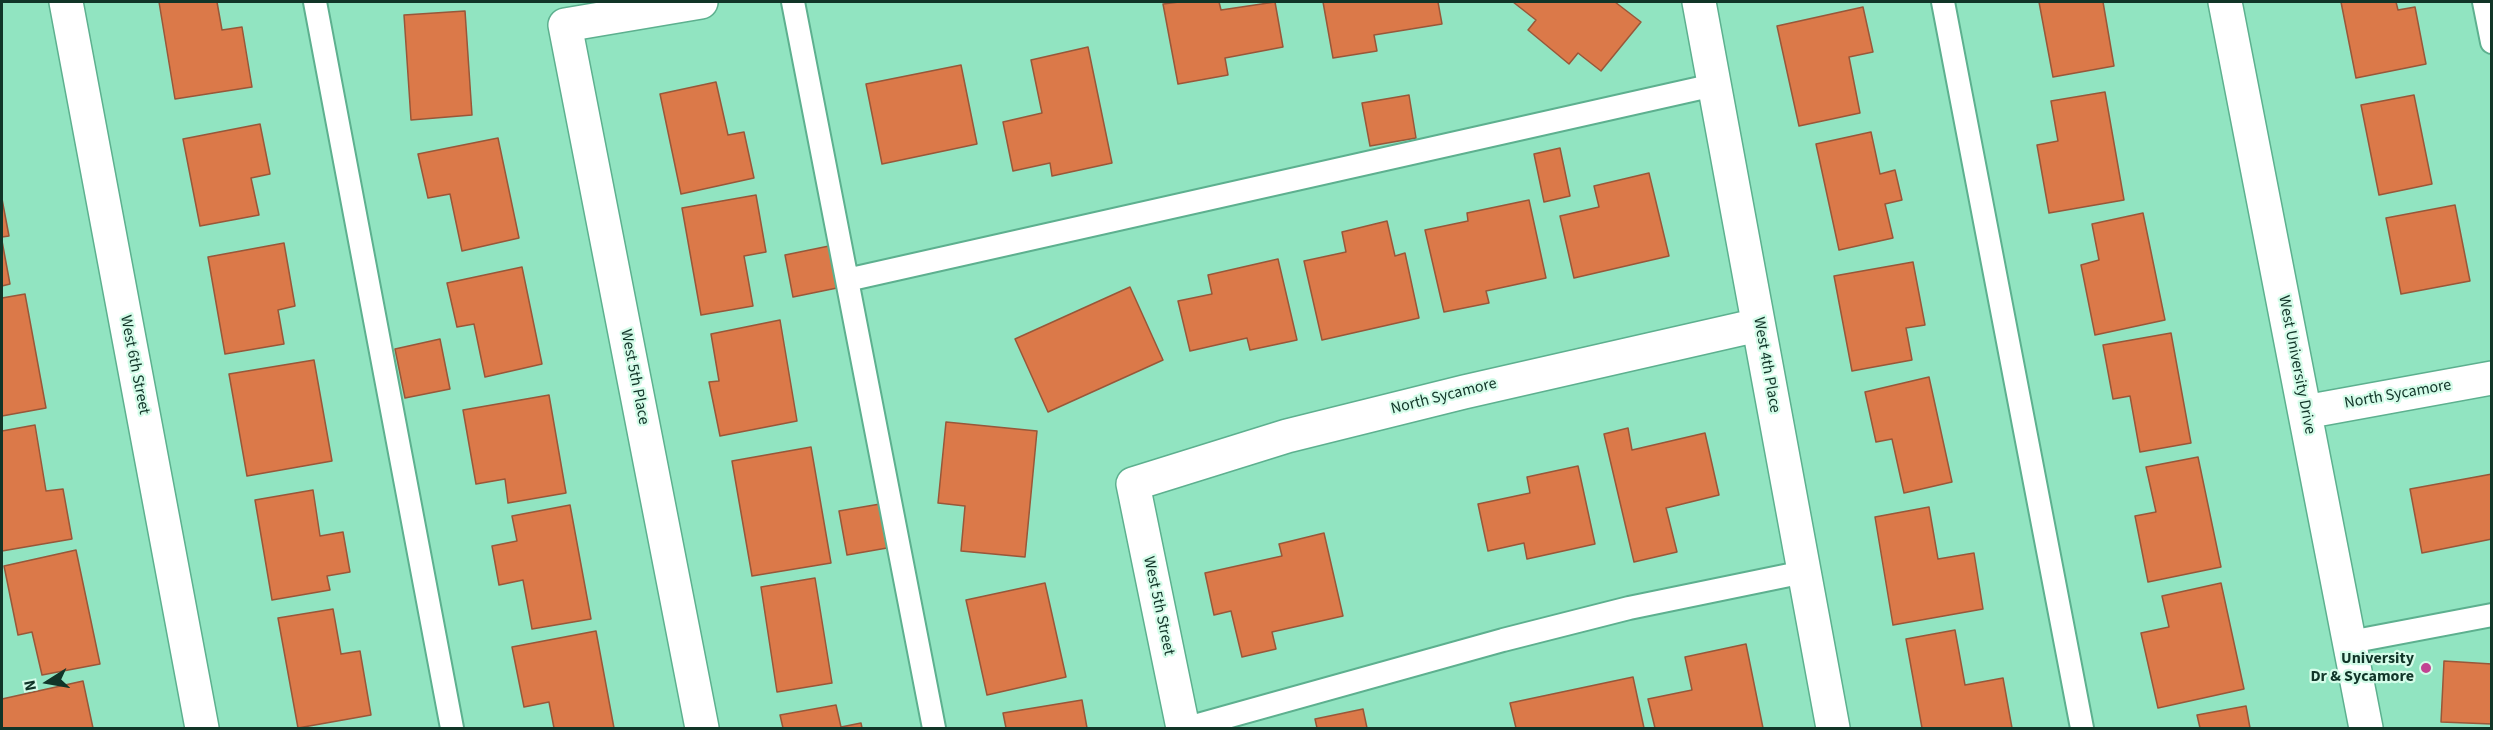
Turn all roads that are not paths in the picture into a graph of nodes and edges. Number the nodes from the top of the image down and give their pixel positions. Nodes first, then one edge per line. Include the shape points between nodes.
1 (66, 2) edge
2 (315, 2) edge
3 (701, 2) edge
4 (793, 2) edge
5 (1699, 2) edge
6 (1943, 2) edge
7 (2225, 2) edge
8 (2484, 2) edge
9 (2492, 42) edge
10 (1714, 85) junction
11 (847, 280) junction
12 (1758, 324) junction
13 (2492, 378) edge
14 (2305, 412) junction
15 (1133, 484) joint
16 (1804, 572) junction
17 (2492, 615) edge
18 (2350, 642) junction
19 (202, 729) edge
20 (452, 729) edge
21 (702, 729) edge
22 (934, 729) edge
23 (1185, 729) edge
24 (1833, 729) edge
25 (2082, 729) edge
26 (2366, 729) edge

1 - 19 street, West 6th Street
2 - 20 lane
3 - 21 street, West 5th Place via 565,25
4 - 11 lane
5 - 10 street, West 4th Place
6 - 25 lane
7 - 14 street, West University Drive
8 - 9 lane
10 - 11 lane
10 - 12 street, West 4th Place
11 - 22 lane
12 - 15 street, North Sycamore via 1287,435
12 - 16 street, West 4th Place
13 - 14 street, North Sycamore
14 - 18 street, West University Drive
15 - 23 street, West 5th Street
16 - 23 lane via 1629,608
16 - 24 street, West 4th Place
17 - 18 lane
18 - 26 street, West University Drive

